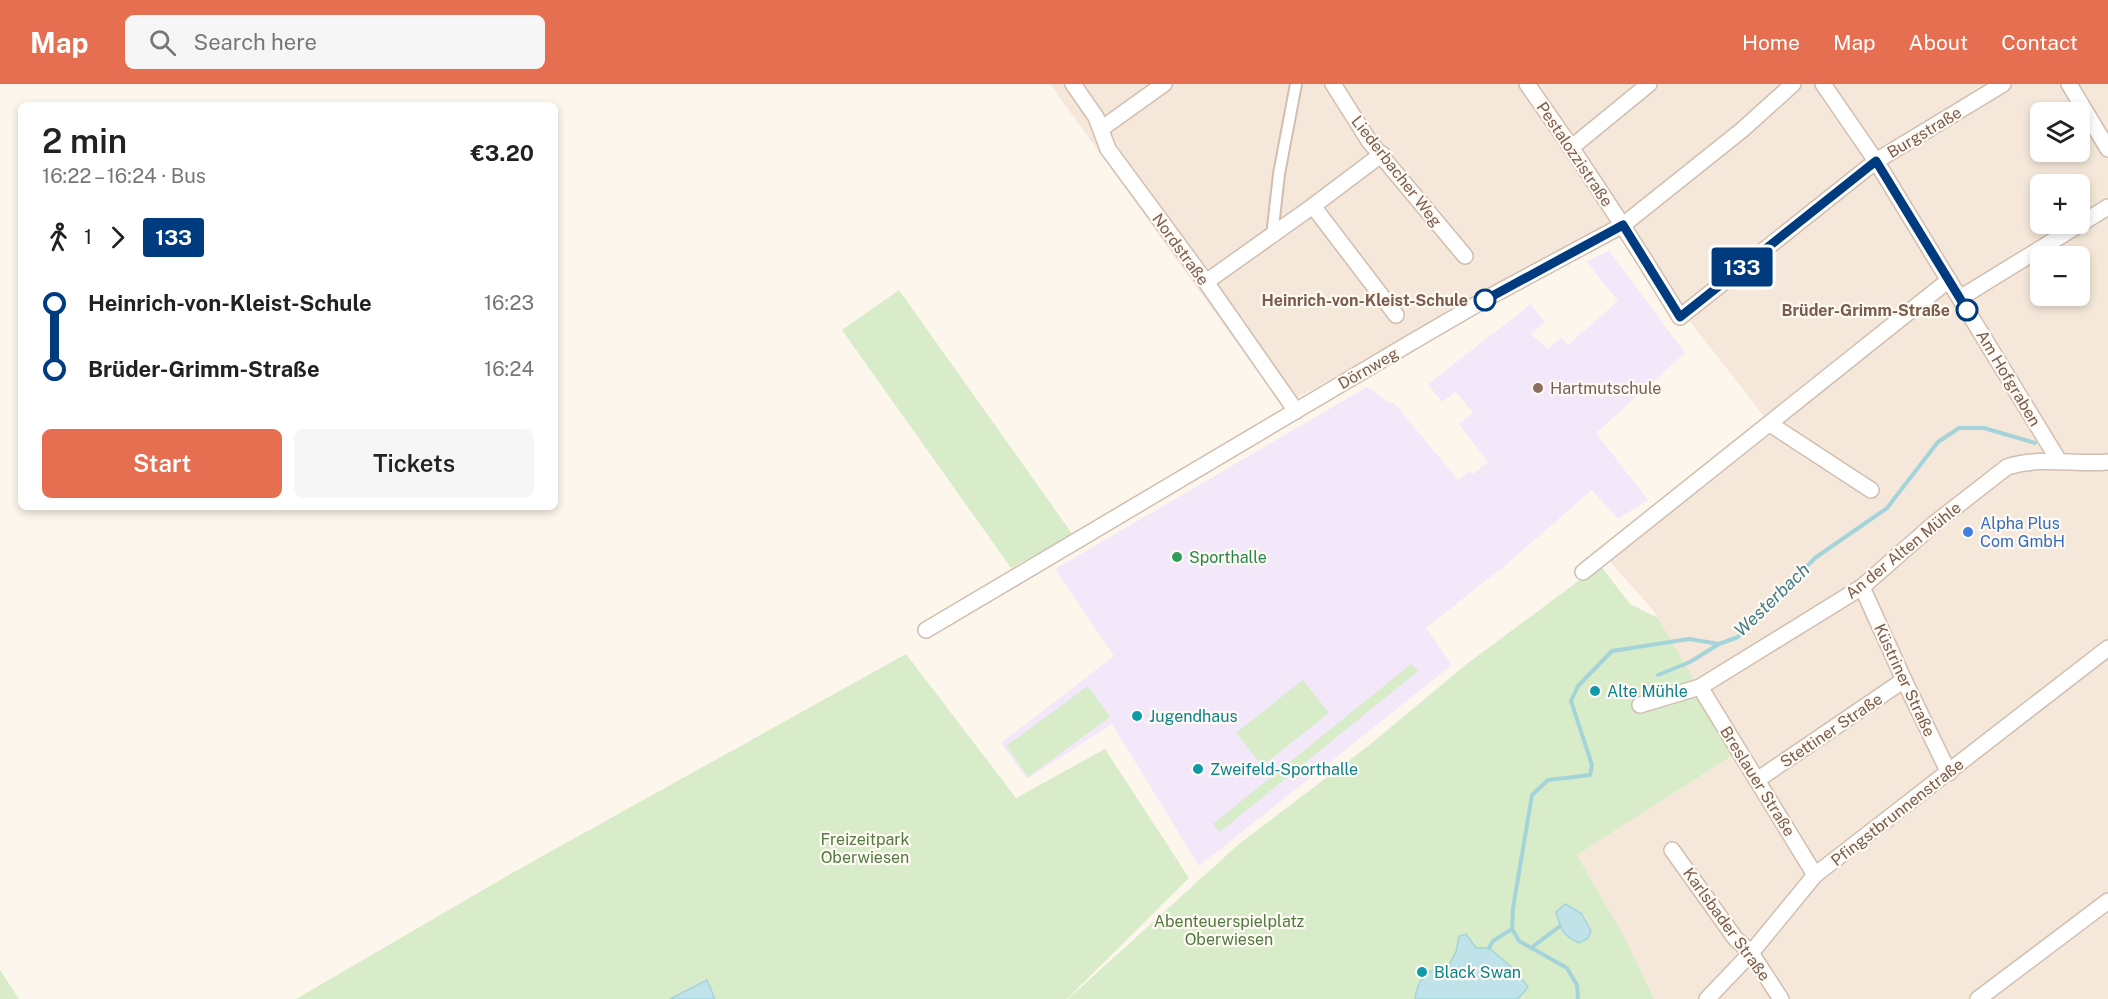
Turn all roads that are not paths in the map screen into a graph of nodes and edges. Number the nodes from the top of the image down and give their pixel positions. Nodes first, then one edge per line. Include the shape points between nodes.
1 (1073, 84) edge
2 (1164, 84) edge
3 (1296, 84) edge
4 (1333, 84) edge
5 (1527, 84) edge
6 (1649, 84) edge
7 (1793, 84) edge
8 (1823, 84) edge
9 (2003, 84) edge
10 (2069, 84) edge
11 (1101, 129) junction
12 (1572, 147) junction
13 (2108, 149) edge
14 (1382, 154) junction
15 (1876, 161) junction
16 (1313, 206) junction
17 (2108, 207) edge
18 (1623, 225) junction
19 (1272, 236) junction
20 (1465, 256) dead end
21 (1949, 280) junction
22 (1206, 282) junction
23 (1960, 298) junction
24 (1396, 315) dead end
25 (1680, 317) joint
26 (1296, 411) junction
27 (1770, 424) junction
28 (2052, 449) junction
29 (2108, 462) edge
30 (1871, 490) dead end
31 (1583, 572) dead end
32 (1862, 587) junction
33 (926, 630) dead end
34 (2108, 648) edge
35 (1904, 680) junction
36 (1700, 687) junction
37 (1641, 705) dead end
38 (1949, 773) junction
39 (1757, 780) junction
40 (1672, 850) dead end
41 (1815, 875) junction
42 (2108, 901) edge
43 (1751, 953) junction
44 (1707, 999) edge
45 (1781, 999) edge
46 (1978, 999) edge

1 - 11 street, Nordstraße
2 - 11 street
3 - 19 street
4 - 14 street, Liederbacher Weg via 1369,141
5 - 12 street, Pestalozzistraße
6 - 12 street
7 - 18 street, Dörnweg
8 - 15 street, Am Hofgraben
9 - 15 street, Burgstraße
10 - 13 street
11 - 22 street, Nordstraße via 1108,149
12 - 18 street, Pestalozzistraße
14 - 16 street
14 - 20 street, Liederbacher Weg
15 - 21 street, Am Hofgraben
15 - 25 street, Burgstraße
16 - 19 street
16 - 24 street
17 - 23 street
18 - 25 street, Pestalozzistraße
18 - 26 street, Dörnweg via 1491,296
19 - 22 street
21 - 23 street, Am Hofgraben
21 - 27 street
22 - 26 street, Nordstraße
23 - 28 street, Am Hofgraben
26 - 33 street, Dörnweg
27 - 30 street
27 - 31 street
28 - 29 street, An der Alten Mühle via 2093,463
28 - 32 street, An der Alten Mühle via 2007,467
32 - 35 street, Küstriner Straße
32 - 36 street, An der Alten Mühle
34 - 38 street, Pfingstbrunnenstraße
35 - 38 street, Küstriner Straße
35 - 39 street, Stettiner Straße
36 - 37 street, An der Alten Mühle
36 - 39 street, Breslauer Straße
38 - 41 street, Pfingstbrunnenstraße
39 - 41 street, Breslauer Straße
40 - 43 street, Karlsbader Straße via 1735,938
41 - 43 street, Pfingstbrunnenstraße
42 - 46 street
43 - 44 street, Pfingstbrunnenstraße
43 - 45 street, Karlsbader Straße

